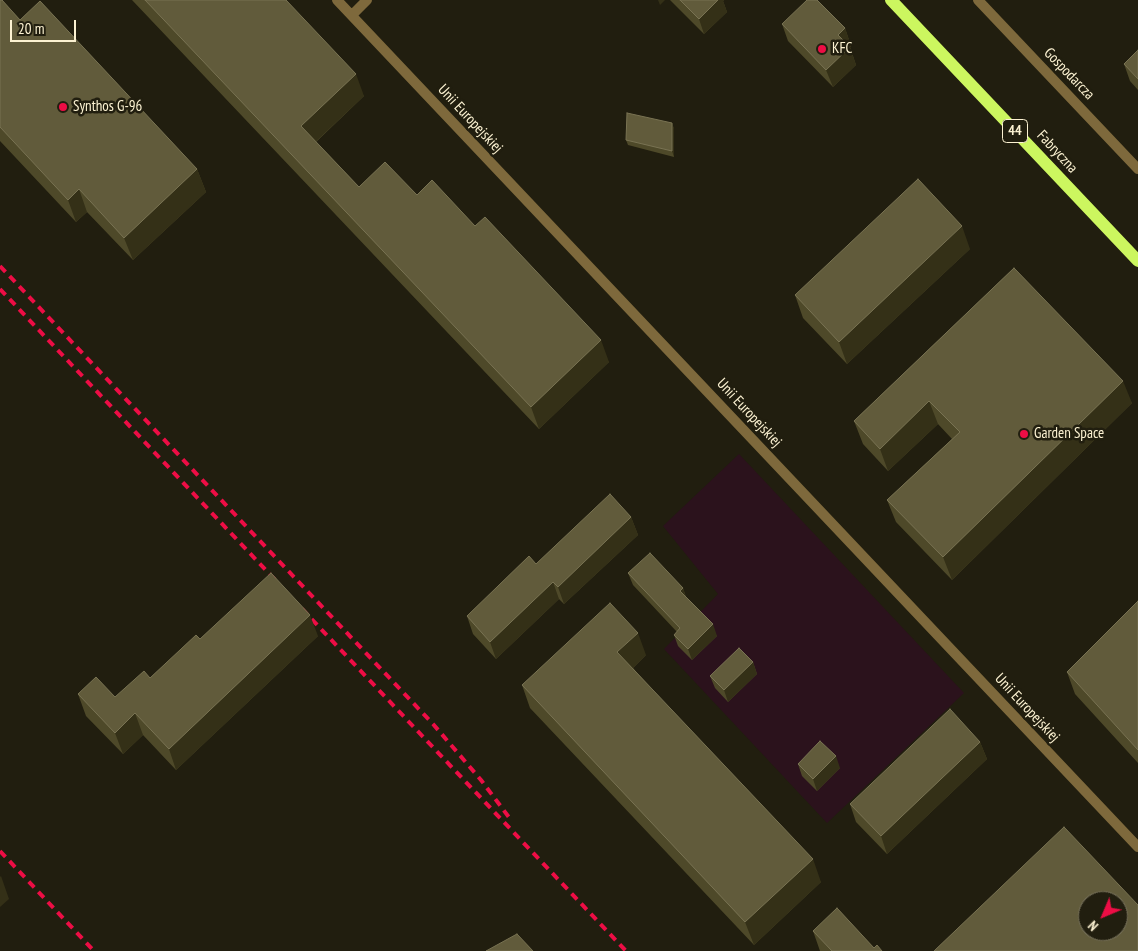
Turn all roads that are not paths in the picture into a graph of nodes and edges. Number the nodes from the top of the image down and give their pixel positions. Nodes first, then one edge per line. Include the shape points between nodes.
1 (338, 0) edge
2 (367, 0) edge
3 (892, 0) edge
4 (978, 0) edge
5 (352, 15) junction
6 (1138, 169) edge
7 (1138, 261) edge
8 (1138, 847) edge

1 - 5 street, Unii Europejskiej
2 - 5 street
3 - 7 main road, Fabryczna / 44
4 - 6 street, Gospodarcza
5 - 8 street, Unii Europejskiej

